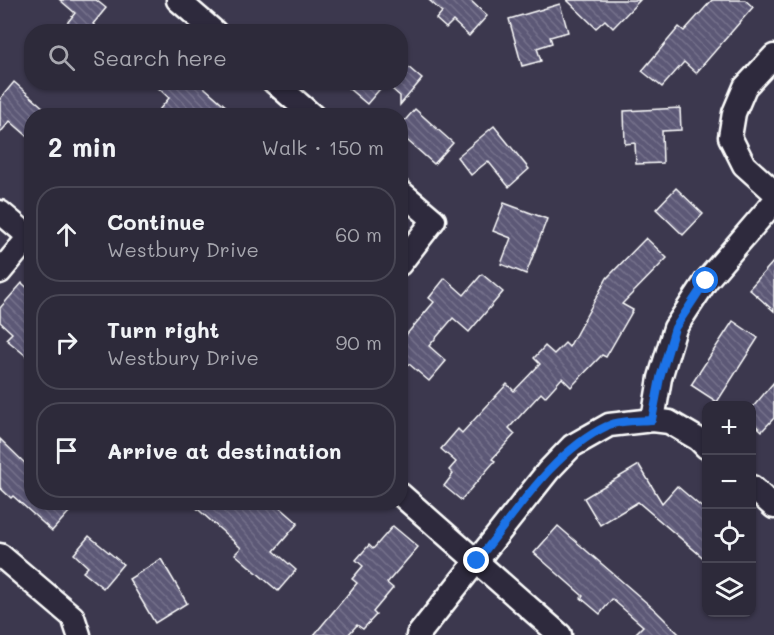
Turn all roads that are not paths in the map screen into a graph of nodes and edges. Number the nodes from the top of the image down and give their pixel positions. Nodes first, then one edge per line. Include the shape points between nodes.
1 (178, 0) edge
2 (206, 24) edge
3 (774, 56) edge
4 (283, 90) edge
5 (304, 108) edge
6 (774, 192) edge
7 (408, 198) edge
8 (774, 202) edge
9 (0, 212) edge
10 (24, 233) edge
11 (24, 245) edge
12 (408, 254) edge
13 (0, 272) edge
14 (652, 420) junction
15 (702, 443) edge
16 (756, 491) edge
17 (408, 501) edge
18 (774, 507) edge
19 (0, 555) edge
20 (477, 561) junction
21 (79, 635) edge
22 (418, 635) edge
23 (560, 635) edge

1 - 2 street
3 - 6 street via 745,87 734,113 730,137 744,165
4 - 5 street
7 - 12 street via 434,220
8 - 14 street via 706,281 675,328
9 - 10 street
11 - 13 street
14 - 15 street via 669,422
14 - 20 street via 609,425 572,446
16 - 18 street
17 - 20 street
19 - 21 street via 73,617
20 - 22 street
20 - 23 street

